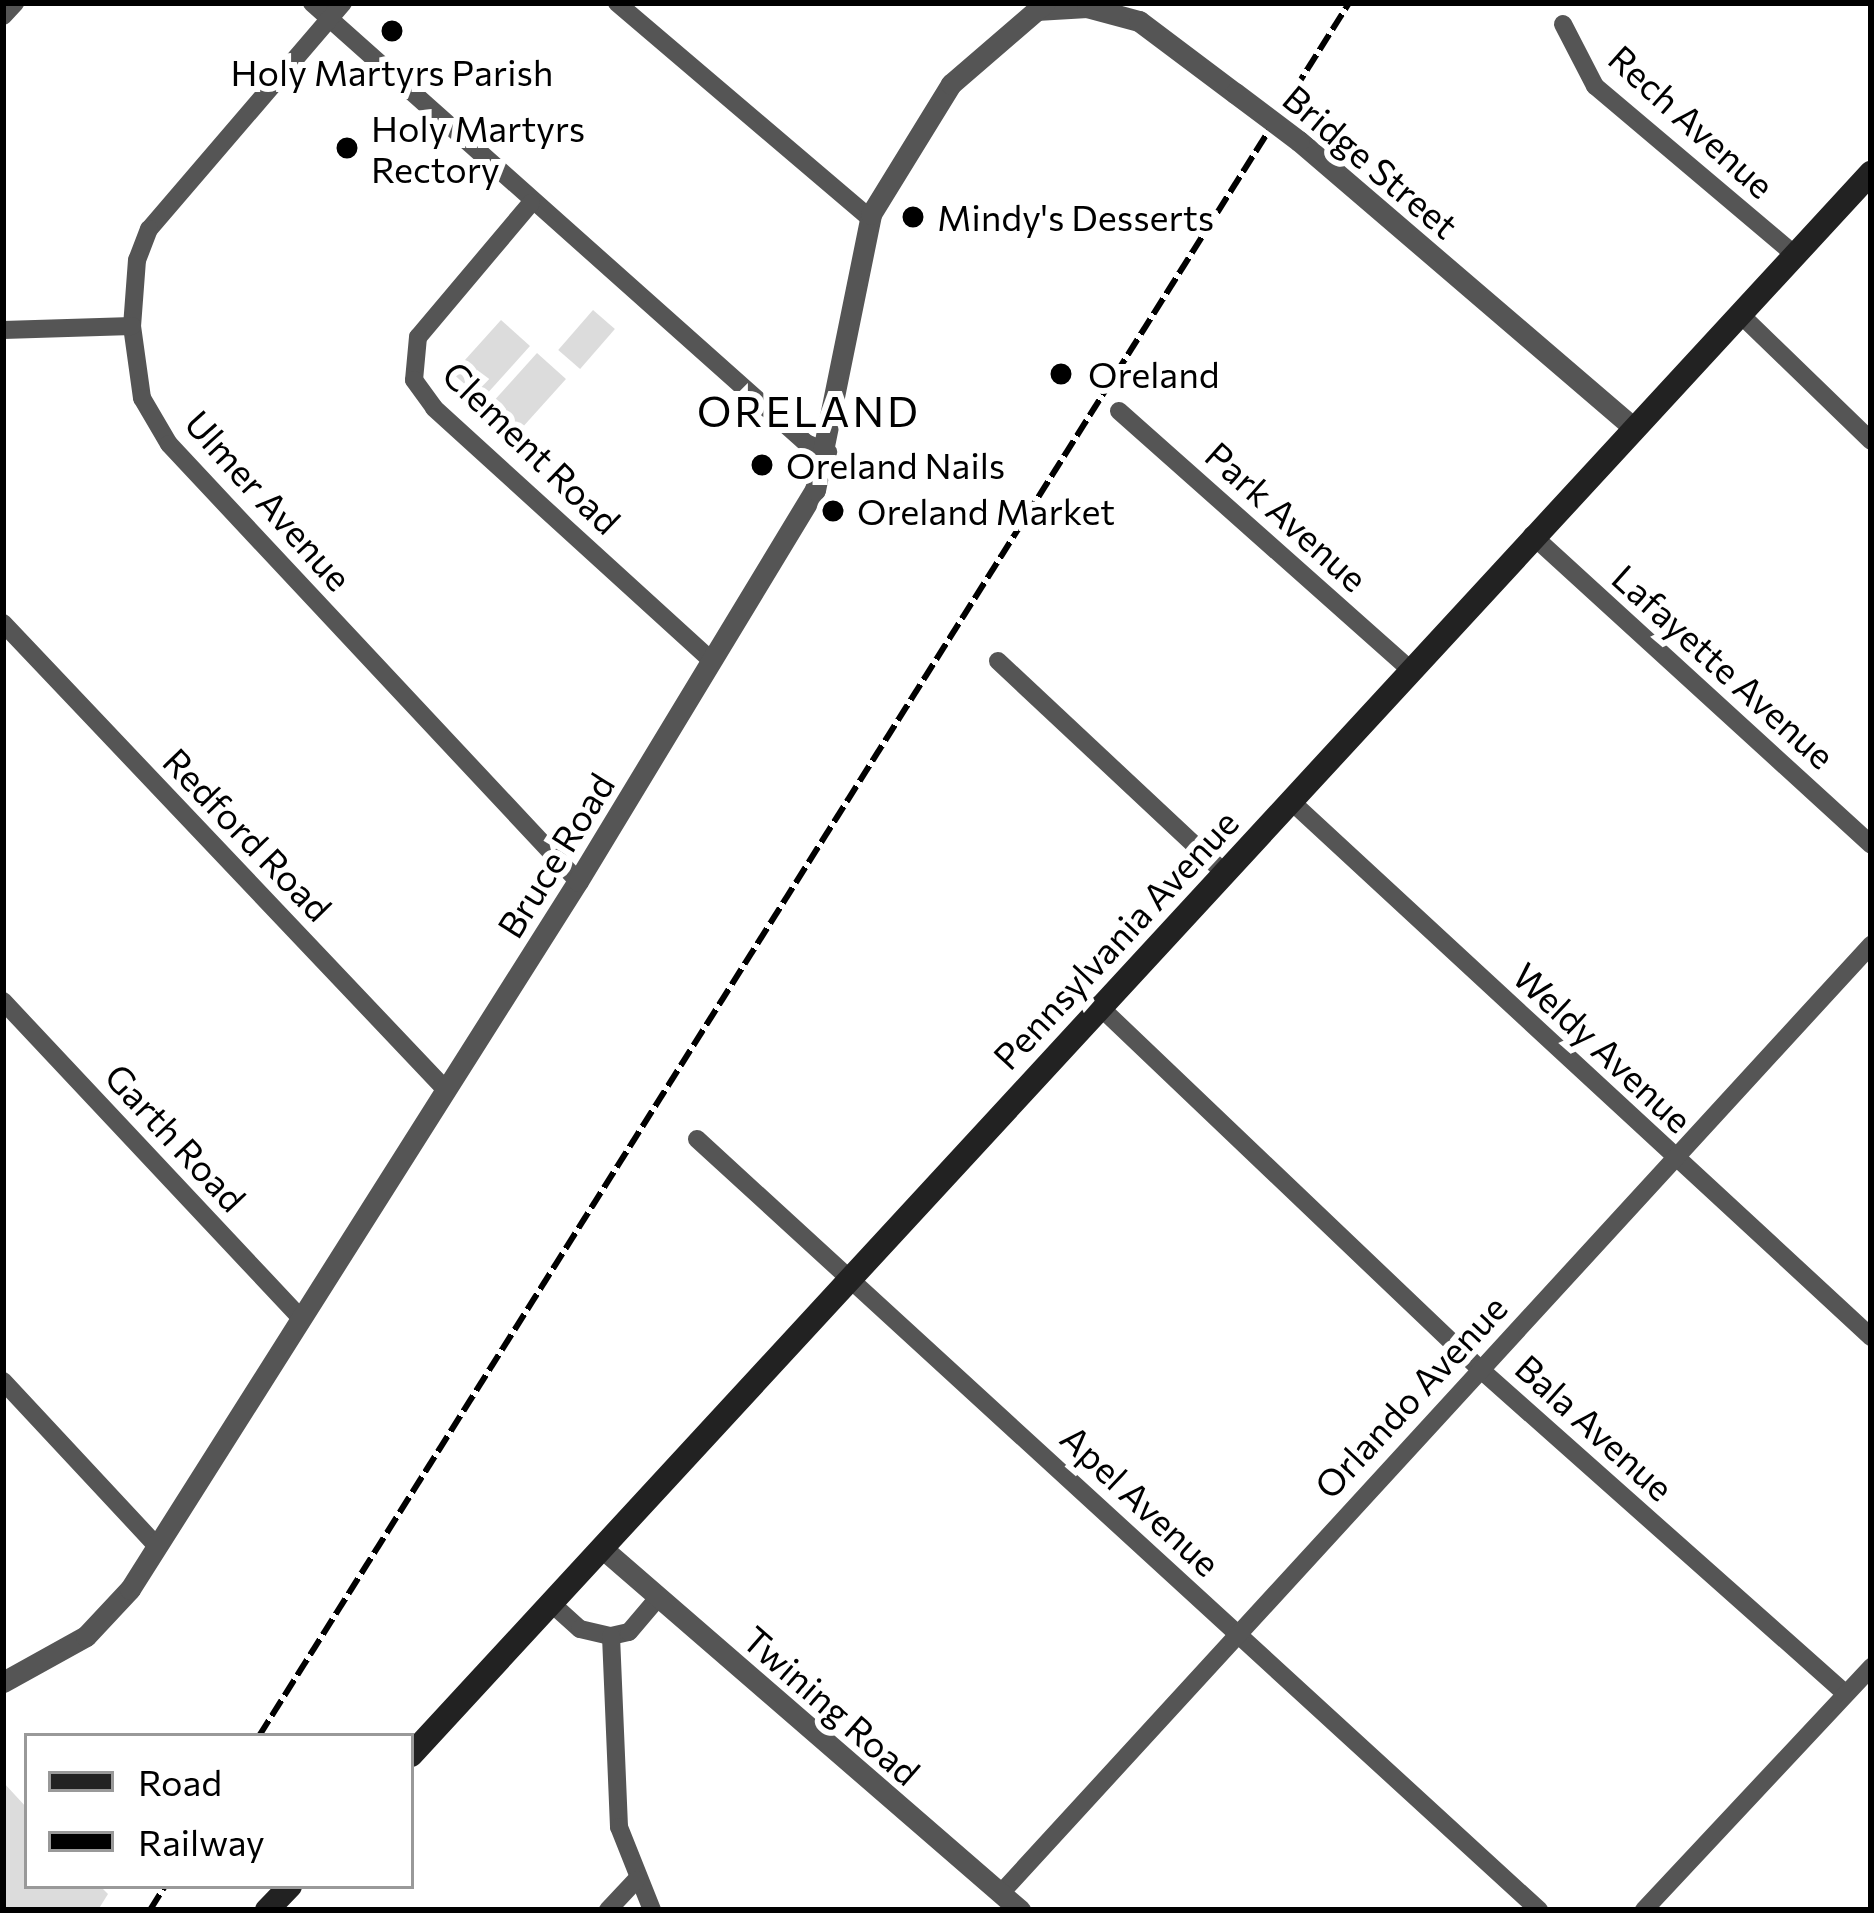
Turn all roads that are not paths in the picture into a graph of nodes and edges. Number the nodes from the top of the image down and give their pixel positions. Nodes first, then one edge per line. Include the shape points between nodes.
1 (15, 3) edge
2 (312, 3) edge
3 (344, 3) edge
4 (617, 3) edge
5 (1040, 7) edge
6 (1134, 12) edge
7 (3, 16) edge
8 (329, 19) junction
9 (1563, 24) dead end
10 (1871, 173) edge
11 (531, 203) junction
12 (870, 218) junction
13 (1795, 255) junction
14 (1739, 314) junction
15 (131, 326) junction
16 (3, 331) edge
17 (1119, 411) dead end
18 (1634, 428) junction
19 (1871, 441) edge
20 (828, 452) junction
21 (1532, 536) junction
22 (3, 623) edge
23 (998, 661) dead end
24 (712, 662) junction
25 (1411, 670) junction
26 (1293, 803) junction
27 (1871, 845) edge
28 (1227, 875) junction
29 (578, 881) junction
30 (1871, 946) edge
31 (3, 1001) edge
32 (1098, 1005) junction
33 (446, 1090) junction
34 (697, 1138) dead end
35 (1675, 1158) junction
36 (852, 1278) junction
37 (301, 1318) junction
38 (1871, 1337) edge
39 (1480, 1369) junction
40 (3, 1381) edge
41 (158, 1547) junction
42 (602, 1548) junction
43 (657, 1599) junction
44 (551, 1603) junction
45 (1237, 1634) junction
46 (611, 1636) junction
47 (1871, 1666) edge
48 (3, 1682) edge
49 (1846, 1694) junction
50 (414, 1752) edge
51 (636, 1880) junction
52 (1000, 1893) junction
53 (608, 1910) edge
54 (652, 1910) edge
55 (1020, 1910) edge
56 (1539, 1910) edge
57 (1644, 1910) edge

1 - 7 street
2 - 8 street
3 - 8 street, Ulmer Avenue
4 - 12 street
5 - 6 street, Bridge Street
5 - 12 street, Bruce Road via 951,84
6 - 18 street, Bridge Street, bridge via 1299,141
8 - 11 street
8 - 15 street, Ulmer Avenue via 157,214 137,260
9 - 13 street, Rech Avenue via 1595,86
10 - 13 main road, Pennsylvania Avenue
11 - 20 street via 806,443
11 - 24 street, Clement Road via 418,337 414,380 434,408
12 - 20 street, Bruce Road
13 - 14 main road, Pennsylvania Avenue
14 - 18 main road, Pennsylvania Avenue
14 - 19 street
15 - 16 street
15 - 29 street, Ulmer Avenue via 142,398 169,444
17 - 25 street, Park Avenue
18 - 21 main road, Pennsylvania Avenue
20 - 24 street, Bruce Road via 806,510
21 - 25 main road, Pennsylvania Avenue
21 - 27 street, Lafayette Avenue
22 - 33 street, Redford Road
23 - 28 street
24 - 29 street, Bruce Road
25 - 26 main road, Pennsylvania Avenue
26 - 28 main road, Pennsylvania Avenue
26 - 35 street, Weldy Avenue
28 - 32 main road, Pennsylvania Avenue
29 - 33 street, Bruce Road
30 - 35 street, Orlando Avenue
31 - 37 street, Garth Road
32 - 36 main road, Pennsylvania Avenue
32 - 39 street, Bala Avenue
33 - 37 street, Bruce Road
34 - 36 street, Apel Avenue
35 - 38 street, Weldy Avenue
35 - 39 street, Orlando Avenue
36 - 42 main road, Pennsylvania Avenue
36 - 45 street, Apel Avenue
37 - 41 street, Bruce Road
39 - 45 street, Orlando Avenue
39 - 49 street, Bala Avenue
40 - 41 street
41 - 48 street, Bruce Road via 86,1636
42 - 43 street, Twining Road
42 - 44 main road, Pennsylvania Avenue
43 - 46 street via 629,1632
43 - 52 street, Twining Road
44 - 46 street via 580,1629
44 - 50 main road, Pennsylvania Avenue
45 - 52 street, Orlando Avenue
45 - 56 street, Apel Avenue
46 - 51 street via 620,1827
47 - 49 street
49 - 57 street
51 - 53 street
51 - 54 street
52 - 55 street, Twining Road

